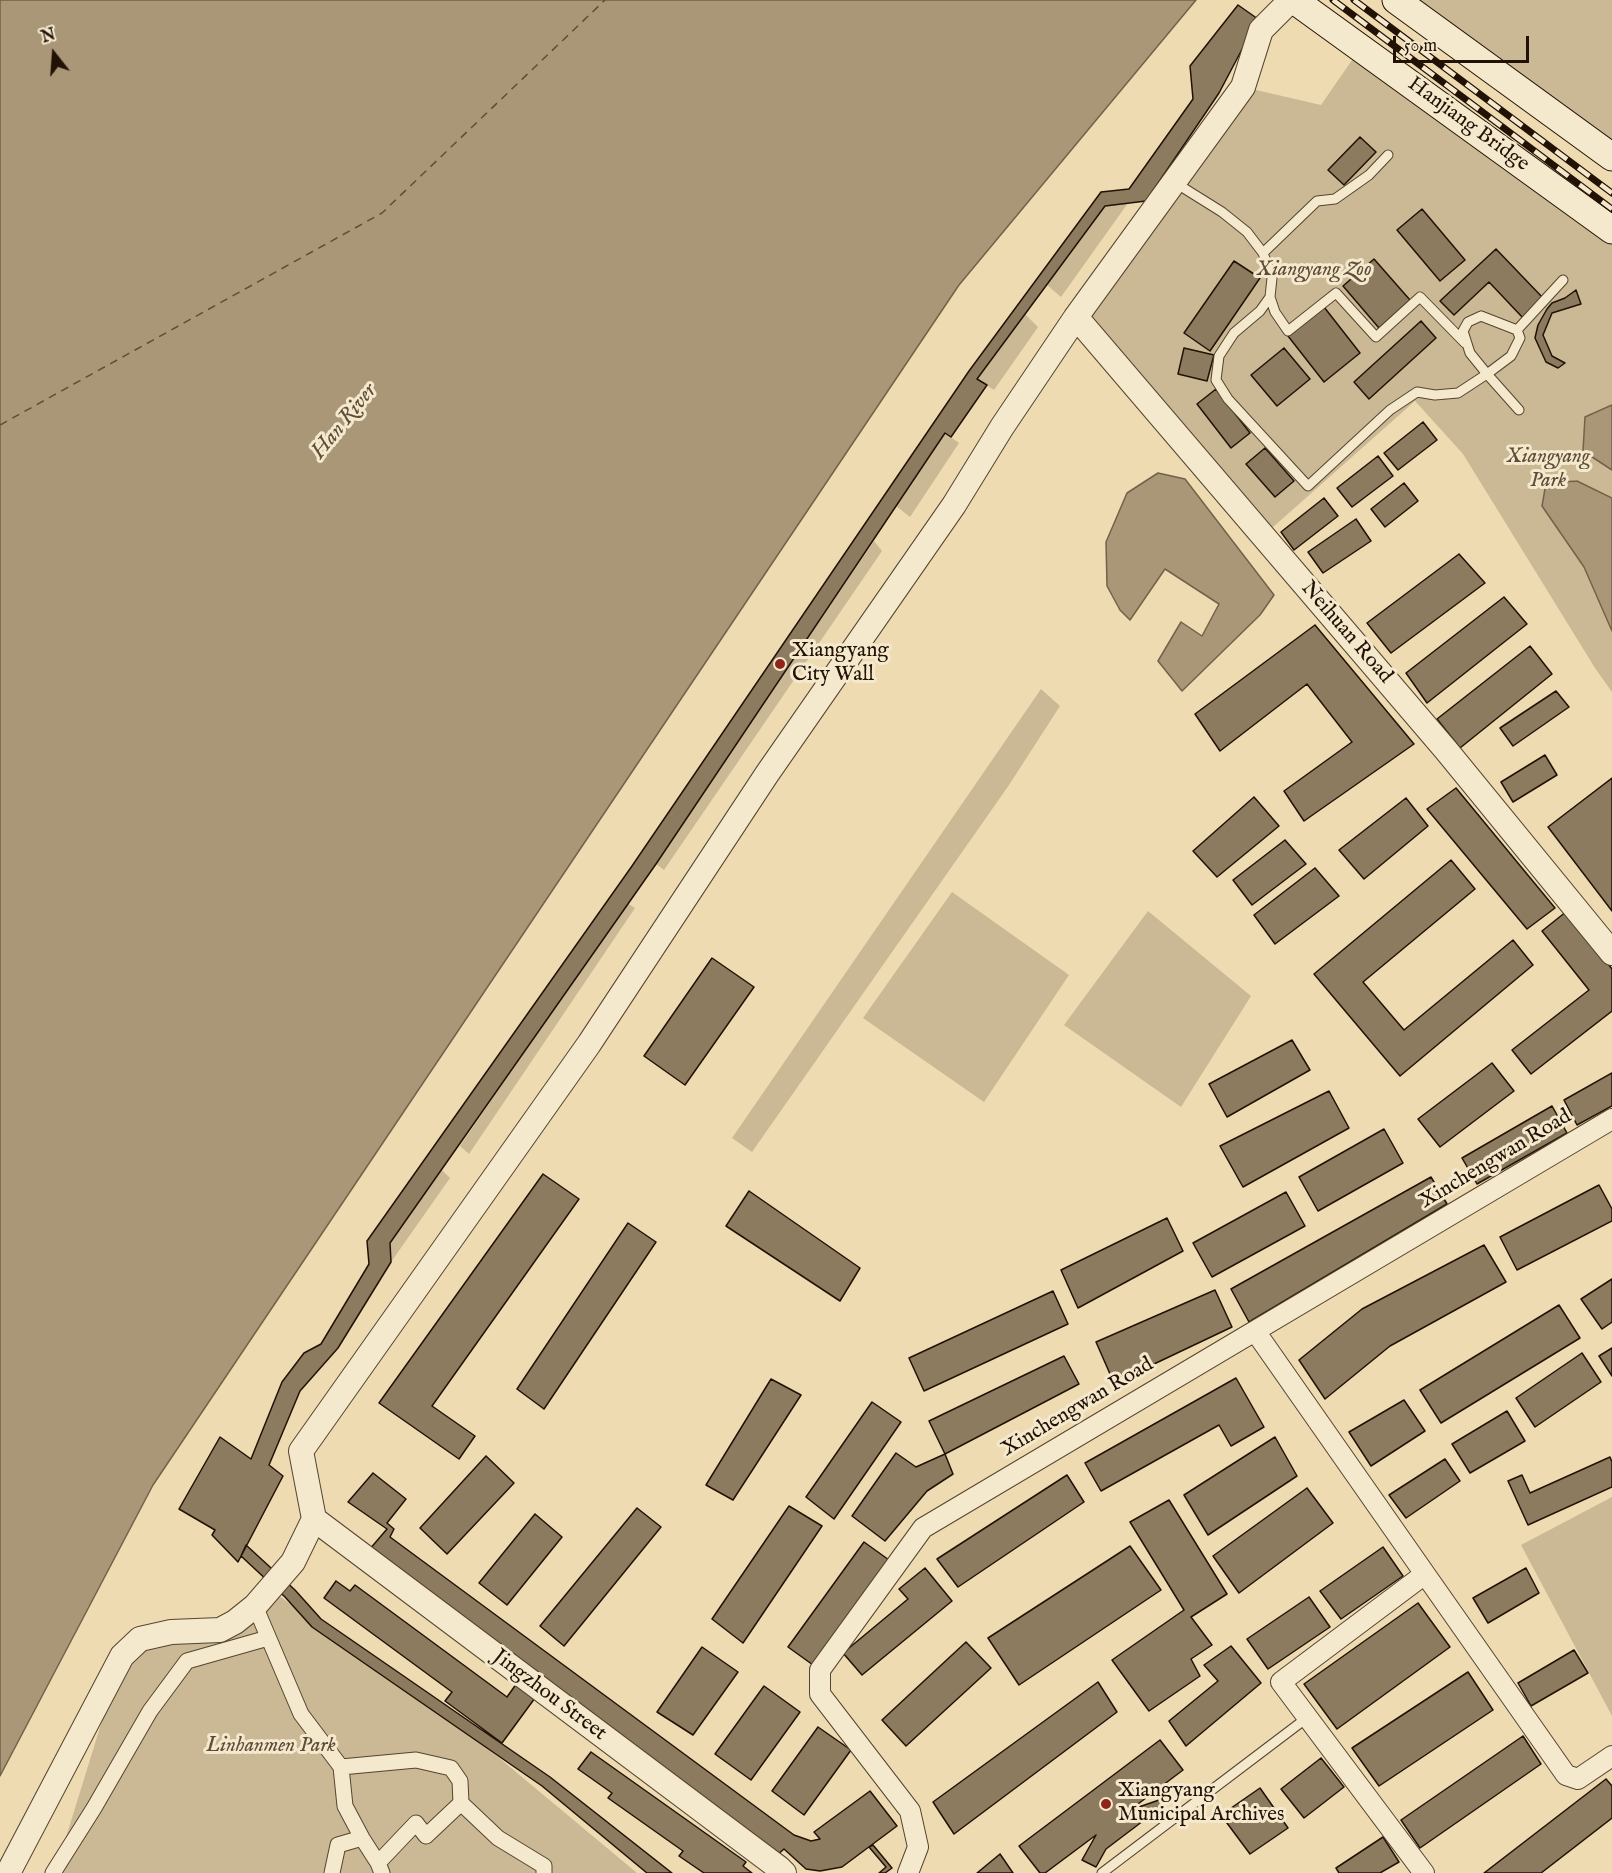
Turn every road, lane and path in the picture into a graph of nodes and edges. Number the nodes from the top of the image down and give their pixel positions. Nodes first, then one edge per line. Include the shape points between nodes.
1 (1293, 0) edge
2 (1396, 0) edge
3 (1388, 154) dead end
4 (1612, 157) edge
5 (1174, 182) junction
6 (1612, 230) edge
7 (1263, 253) junction
8 (1563, 280) dead end
9 (1270, 297) junction
10 (1076, 317) junction
11 (1517, 330) junction
12 (1465, 343) junction
13 (1487, 374) junction
14 (1519, 410) dead end
15 (1612, 953) edge
16 (1612, 1119) edge
17 (1255, 1331) junction
18 (314, 1519) junction
19 (1425, 1574) junction
20 (255, 1606) junction
21 (268, 1638) junction
22 (1308, 1717) junction
23 (1610, 1761) edge
24 (341, 1767) junction
25 (461, 1803) junction
26 (362, 1838) junction
27 (380, 1868) edge
28 (8, 1873) edge
29 (53, 1873) edge
30 (332, 1873) edge
31 (544, 1873) edge
32 (784, 1873) edge
33 (908, 1873) edge
34 (1102, 1873) edge
35 (1424, 1873) edge

1 - 5 street via 1261,30 1243,87
1 - 6 main road, Hanjiang Bridge
2 - 4 main road
3 - 7 lane via 1369,175 1335,199 1317,201
5 - 7 lane via 1222,212 1247,232
5 - 10 street
7 - 9 lane via 1272,278
8 - 11 lane
9 - 12 lane via 1288,331 1336,293 1376,337 1420,297
9 - 13 lane via 1234,333 1219,356 1216,380 1228,399 1308,486 1390,410 1417,392 1458,393
10 - 15 street, Neihuan Road via 1446,750
10 - 18 street via 954,505 767,774 589,1044 301,1451
11 - 12 lane via 1481,316 1468,322 1463,331
11 - 13 lane via 1520,338 1511,356
12 - 13 lane
13 - 14 lane
16 - 17 street, Xinchengwan Road
17 - 19 street
17 - 33 street, Xinchengwan Road via 923,1528 820,1670 820,1694 910,1811 918,1847
18 - 20 street via 293,1562
18 - 32 street, Jingzhou Street
19 - 22 street via 1281,1682
19 - 23 street via 1566,1775 1578,1779
20 - 21 street
20 - 28 street via 220,1630 171,1632 140,1639 122,1656
21 - 24 street via 301,1714
21 - 29 street via 187,1661 150,1711
22 - 34 lane
22 - 35 street
24 - 25 street via 416,1760 451,1768 460,1781
24 - 26 street via 345,1806
25 - 27 street via 426,1836 416,1823
25 - 31 street via 498,1838 544,1866
26 - 27 street
26 - 30 street via 338,1845

